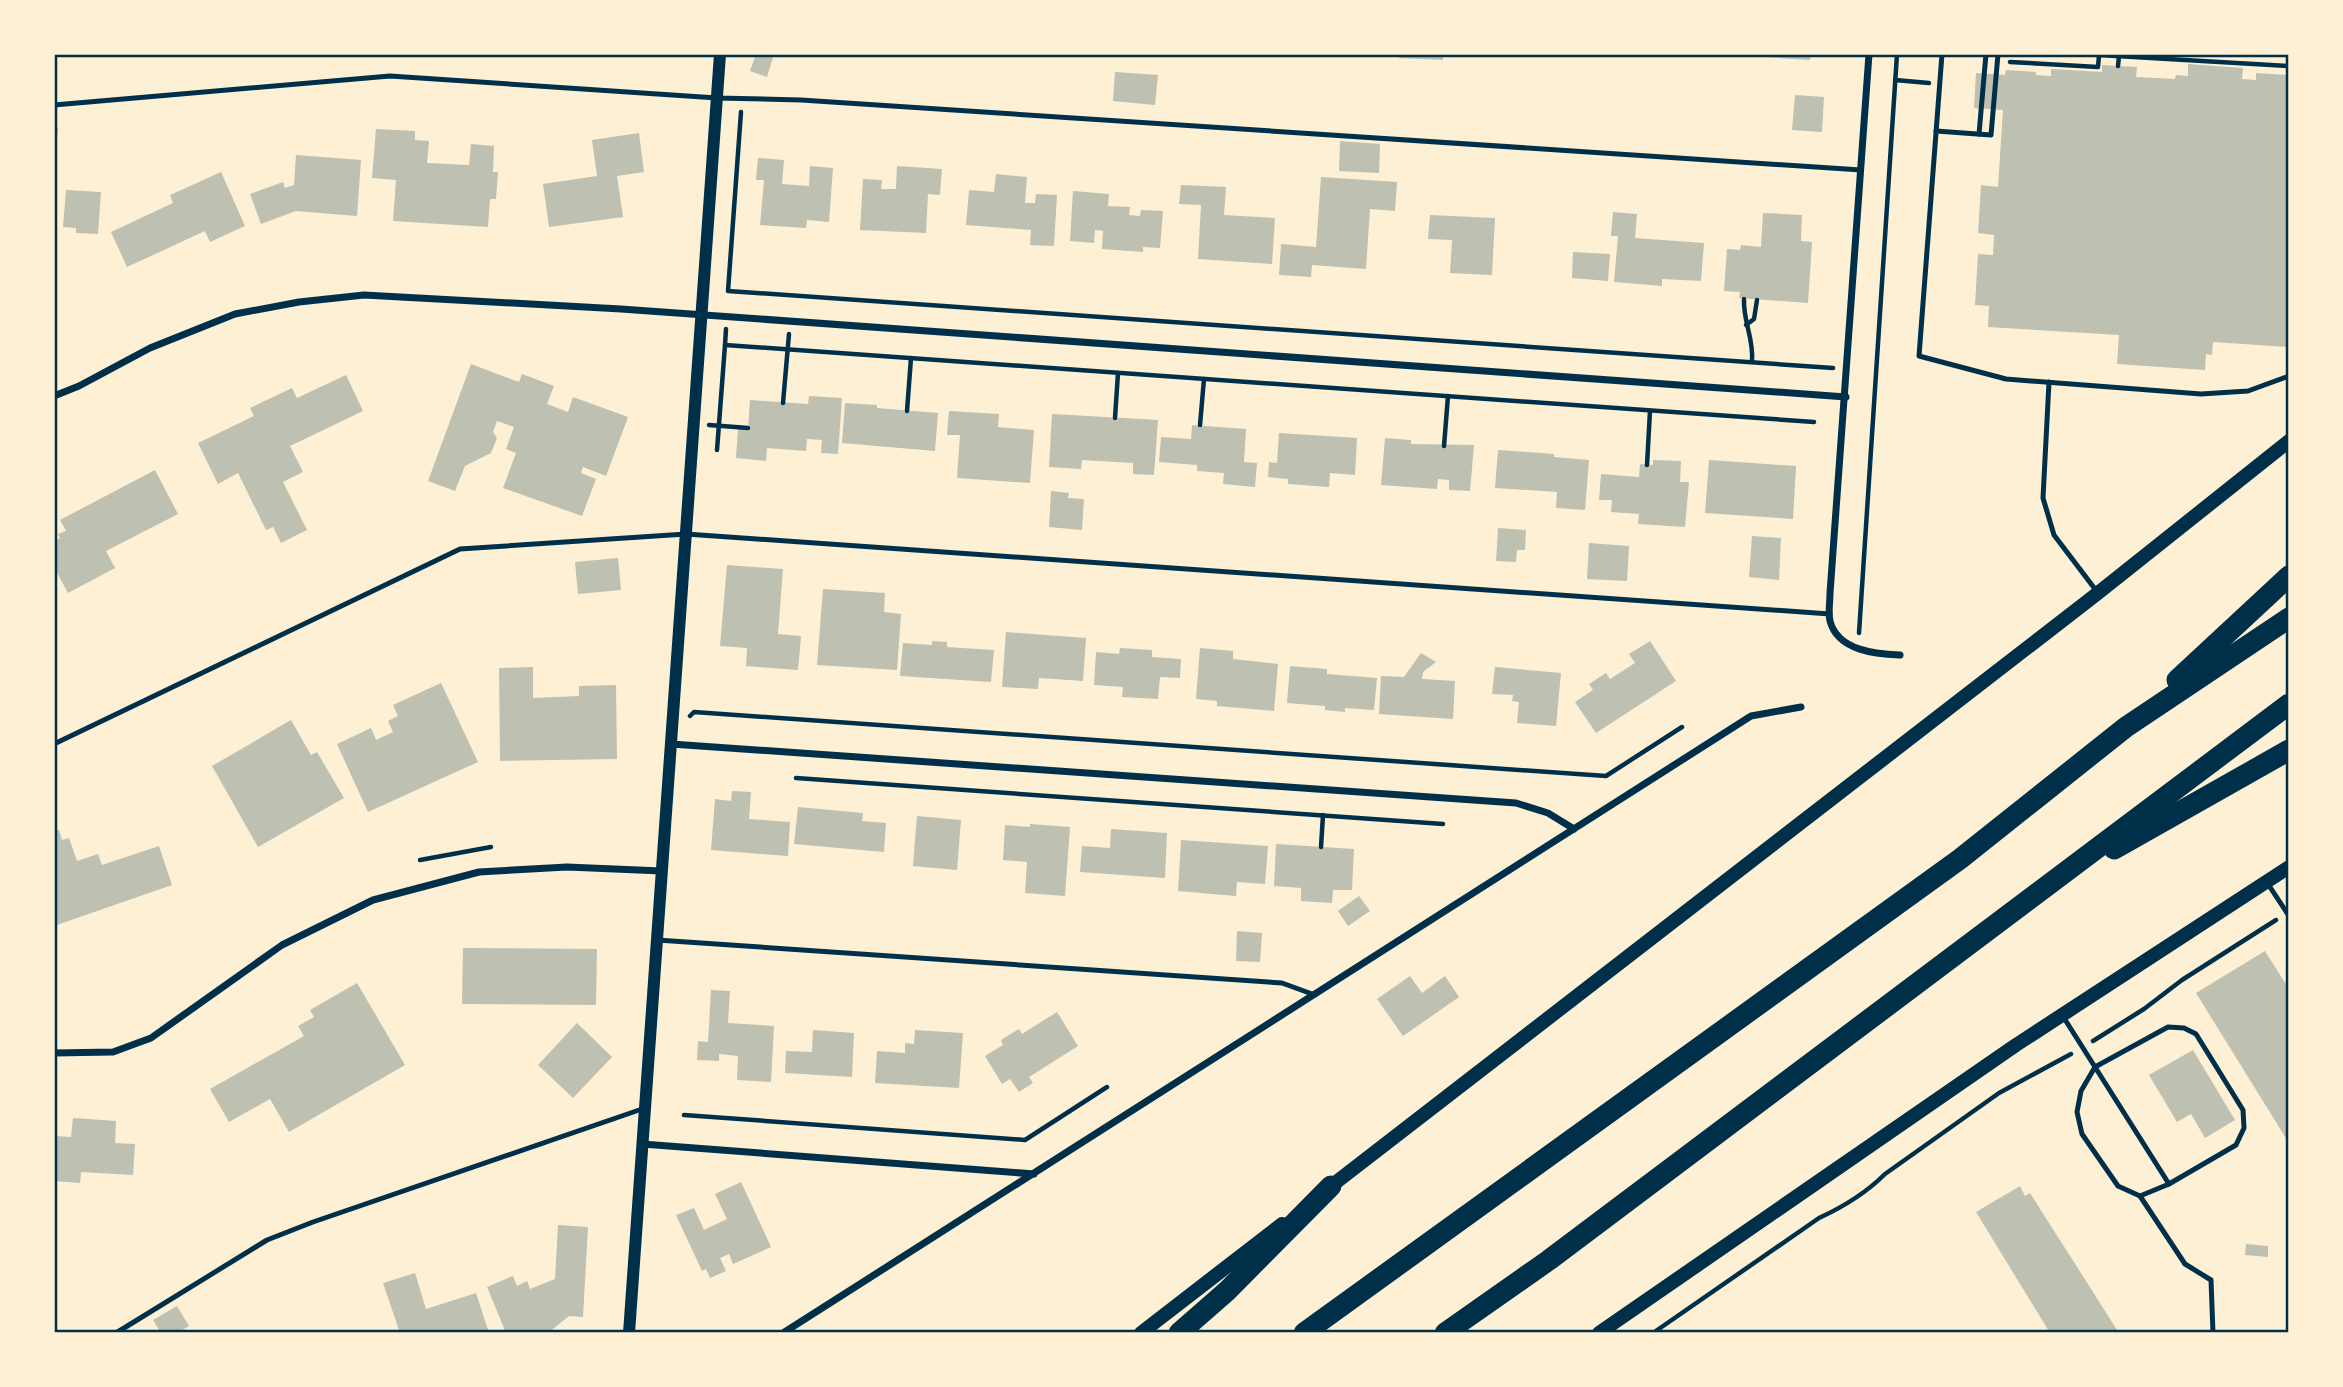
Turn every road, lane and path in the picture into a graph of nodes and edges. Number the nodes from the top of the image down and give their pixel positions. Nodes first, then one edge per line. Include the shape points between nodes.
1 (720, 54) edge
2 (1869, 54) edge
3 (1897, 54) edge
4 (1942, 54) edge
5 (1986, 54) edge
6 (1998, 54) edge
7 (2119, 56) junction
8 (2170, 57) edge
9 (2009, 62) dead end
10 (2118, 66) dead end
11 (2289, 66) edge
12 (1895, 80) junction
13 (1940, 84) junction
14 (717, 98) junction
15 (54, 105) edge
16 (742, 106) dead end
17 (1936, 131) junction
18 (1979, 134) junction
19 (1861, 170) junction
20 (1744, 299) dead end
21 (1757, 300) dead end
22 (702, 316) junction
23 (790, 322) junction
24 (1746, 324) junction
25 (787, 350) junction
26 (911, 358) junction
27 (1752, 362) junction
28 (1847, 368) junction
29 (1118, 373) junction
30 (2289, 376) edge
31 (1204, 379) junction
32 (2049, 382) junction
33 (54, 396) edge
34 (1448, 396) junction
35 (1846, 397) junction
36 (783, 402) dead end
37 (907, 411) dead end
38 (1650, 411) junction
39 (1115, 418) dead end
40 (1814, 422) dead end
41 (694, 424) junction
42 (1200, 425) dead end
43 (719, 426) junction
44 (748, 428) dead end
45 (2289, 441) edge
46 (1444, 446) dead end
47 (717, 450) dead end
48 (1647, 465) dead end
49 (686, 534) junction
50 (2289, 576) edge
51 (2098, 593) junction
52 (1830, 614) junction
53 (2289, 618) edge
54 (1859, 649) junction
55 (1900, 655) dead end
56 (2289, 704) edge
57 (1801, 707) dead end
58 (1682, 727) dead end
59 (2126, 727) junction
60 (54, 744) edge
61 (671, 744) junction
62 (2289, 750) edge
63 (796, 778) dead end
64 (1323, 815) junction
65 (1443, 824) dead end
66 (1574, 829) junction
67 (491, 847) dead end
68 (1321, 847) dead end
69 (420, 860) dead end
70 (2289, 867) edge
71 (662, 871) junction
72 (2267, 881) junction
73 (2039, 891) junction
74 (2288, 915) edge
75 (657, 940) junction
76 (1315, 995) junction
77 (2062, 1015) junction
78 (2082, 1047) junction
79 (54, 1053) edge
80 (2095, 1067) junction
81 (1107, 1087) dead end
82 (645, 1108) junction
83 (684, 1115) dead end
84 (642, 1144) junction
85 (1035, 1175) junction
86 (2169, 1184) junction
87 (1331, 1186) junction
88 (2140, 1196) junction
89 (116, 1333) edge
90 (629, 1333) edge
91 (783, 1333) edge
92 (1141, 1333) edge
93 (1179, 1333) edge
94 (1304, 1333) edge
95 (1445, 1333) edge
96 (1599, 1333) edge
97 (1653, 1333) edge
98 (2213, 1333) edge

1 - 14 street
2 - 19 street
3 - 12 path
4 - 13 lane
5 - 18 lane
6 - 18 lane via 1991,135
7 - 8 path
7 - 9 path via 2099,55 2098,67
7 - 10 path
8 - 11 path
12 - 13 path
12 - 54 path
13 - 17 lane
14 - 15 lane via 390,76
14 - 19 lane
14 - 22 street
16 - 27 path via 728,290
17 - 18 lane
17 - 32 lane via 1919,356 2006,379
19 - 28 street
20 - 24 path
21 - 24 path via 1754,318
22 - 23 street
22 - 33 street via 363,295 299,302 235,314 150,348
22 - 41 street
23 - 25 path
23 - 35 street
24 - 27 path
25 - 26 path
25 - 36 path
25 - 43 path via 725,345
26 - 29 path
26 - 37 path
27 - 28 path
28 - 35 street
29 - 31 path
29 - 39 path
30 - 32 lane via 2248,391 2201,394
31 - 34 path
31 - 42 path
32 - 51 lane via 2043,498 2054,535
34 - 38 path
34 - 46 path
35 - 52 street
38 - 40 path
38 - 48 path
41 - 43 path
41 - 49 street
43 - 44 path
43 - 47 path
45 - 51 main road
49 - 52 lane
49 - 60 lane via 460,549
49 - 61 street
50 - 59 highway
51 - 87 main road
52 - 54 street via 1840,638
53 - 59 highway
54 - 55 street
56 - 73 highway
57 - 66 street via 1751,716
58 - 61 path via 1605,776 694,712
59 - 94 highway via 1961,859
61 - 66 street via 1516,803 1548,813
61 - 71 street
62 - 73 highway
63 - 64 path
64 - 65 path
64 - 68 path
66 - 76 street
67 - 69 path
70 - 72 main road
71 - 75 street
71 - 79 street via 567,867 479,872 373,900 282,945 151,1038 113,1052
72 - 74 lane
72 - 77 main road
73 - 95 highway via 1549,1260
74 - 78 path
75 - 76 lane via 1282,983
75 - 82 street
76 - 85 street
77 - 78 lane
77 - 96 main road
78 - 80 lane
78 - 97 path via 1999,1093 1872,1186
80 - 86 lane
80 - 86 lane via 2168,1027 2196,1034 2244,1110 2244,1128 2236,1144
80 - 88 lane via 2081,1091 2077,1112 2082,1134 2118,1186
81 - 83 path via 1025,1140
82 - 84 street
82 - 89 lane via 267,1240
84 - 85 street
84 - 90 street
85 - 91 street
86 - 88 lane
87 - 92 main road
87 - 93 highway via 1227,1292
88 - 98 lane via 2185,1264 2211,1280

